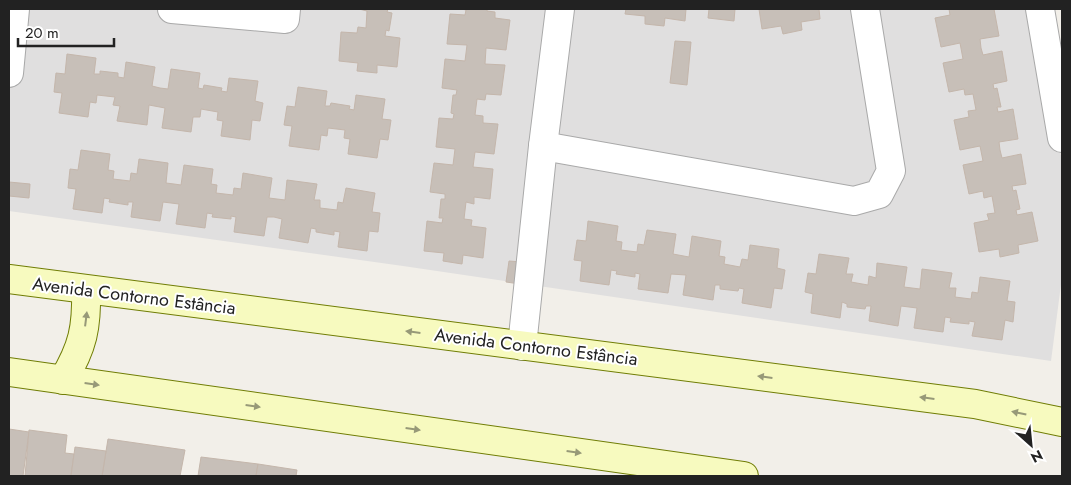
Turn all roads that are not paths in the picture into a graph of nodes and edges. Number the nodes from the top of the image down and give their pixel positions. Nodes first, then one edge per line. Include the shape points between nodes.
1 (15, 9) edge
2 (172, 9) edge
3 (286, 9) edge
4 (560, 9) edge
5 (865, 9) edge
6 (1040, 9) edge
7 (9, 73) edge
8 (1062, 138) edge
9 (543, 146) junction
10 (9, 279) edge
11 (86, 290) junction
12 (522, 346) junction
13 (9, 372) edge
14 (64, 380) junction
15 (1062, 422) edge
16 (744, 476) edge

1 - 7 street
2 - 3 street via 285,19
4 - 9 street
5 - 9 street via 891,171 879,194 854,201
6 - 8 street
9 - 12 street
10 - 11 street, Avenida Contorno Estância
12 -> 11 street, Avenida Contorno Estância
14 -> 11 street via 76,359 83,336
15 -> 12 street, Avenida Contorno Estância via 975,404
13 - 14 street
14 -> 16 street

